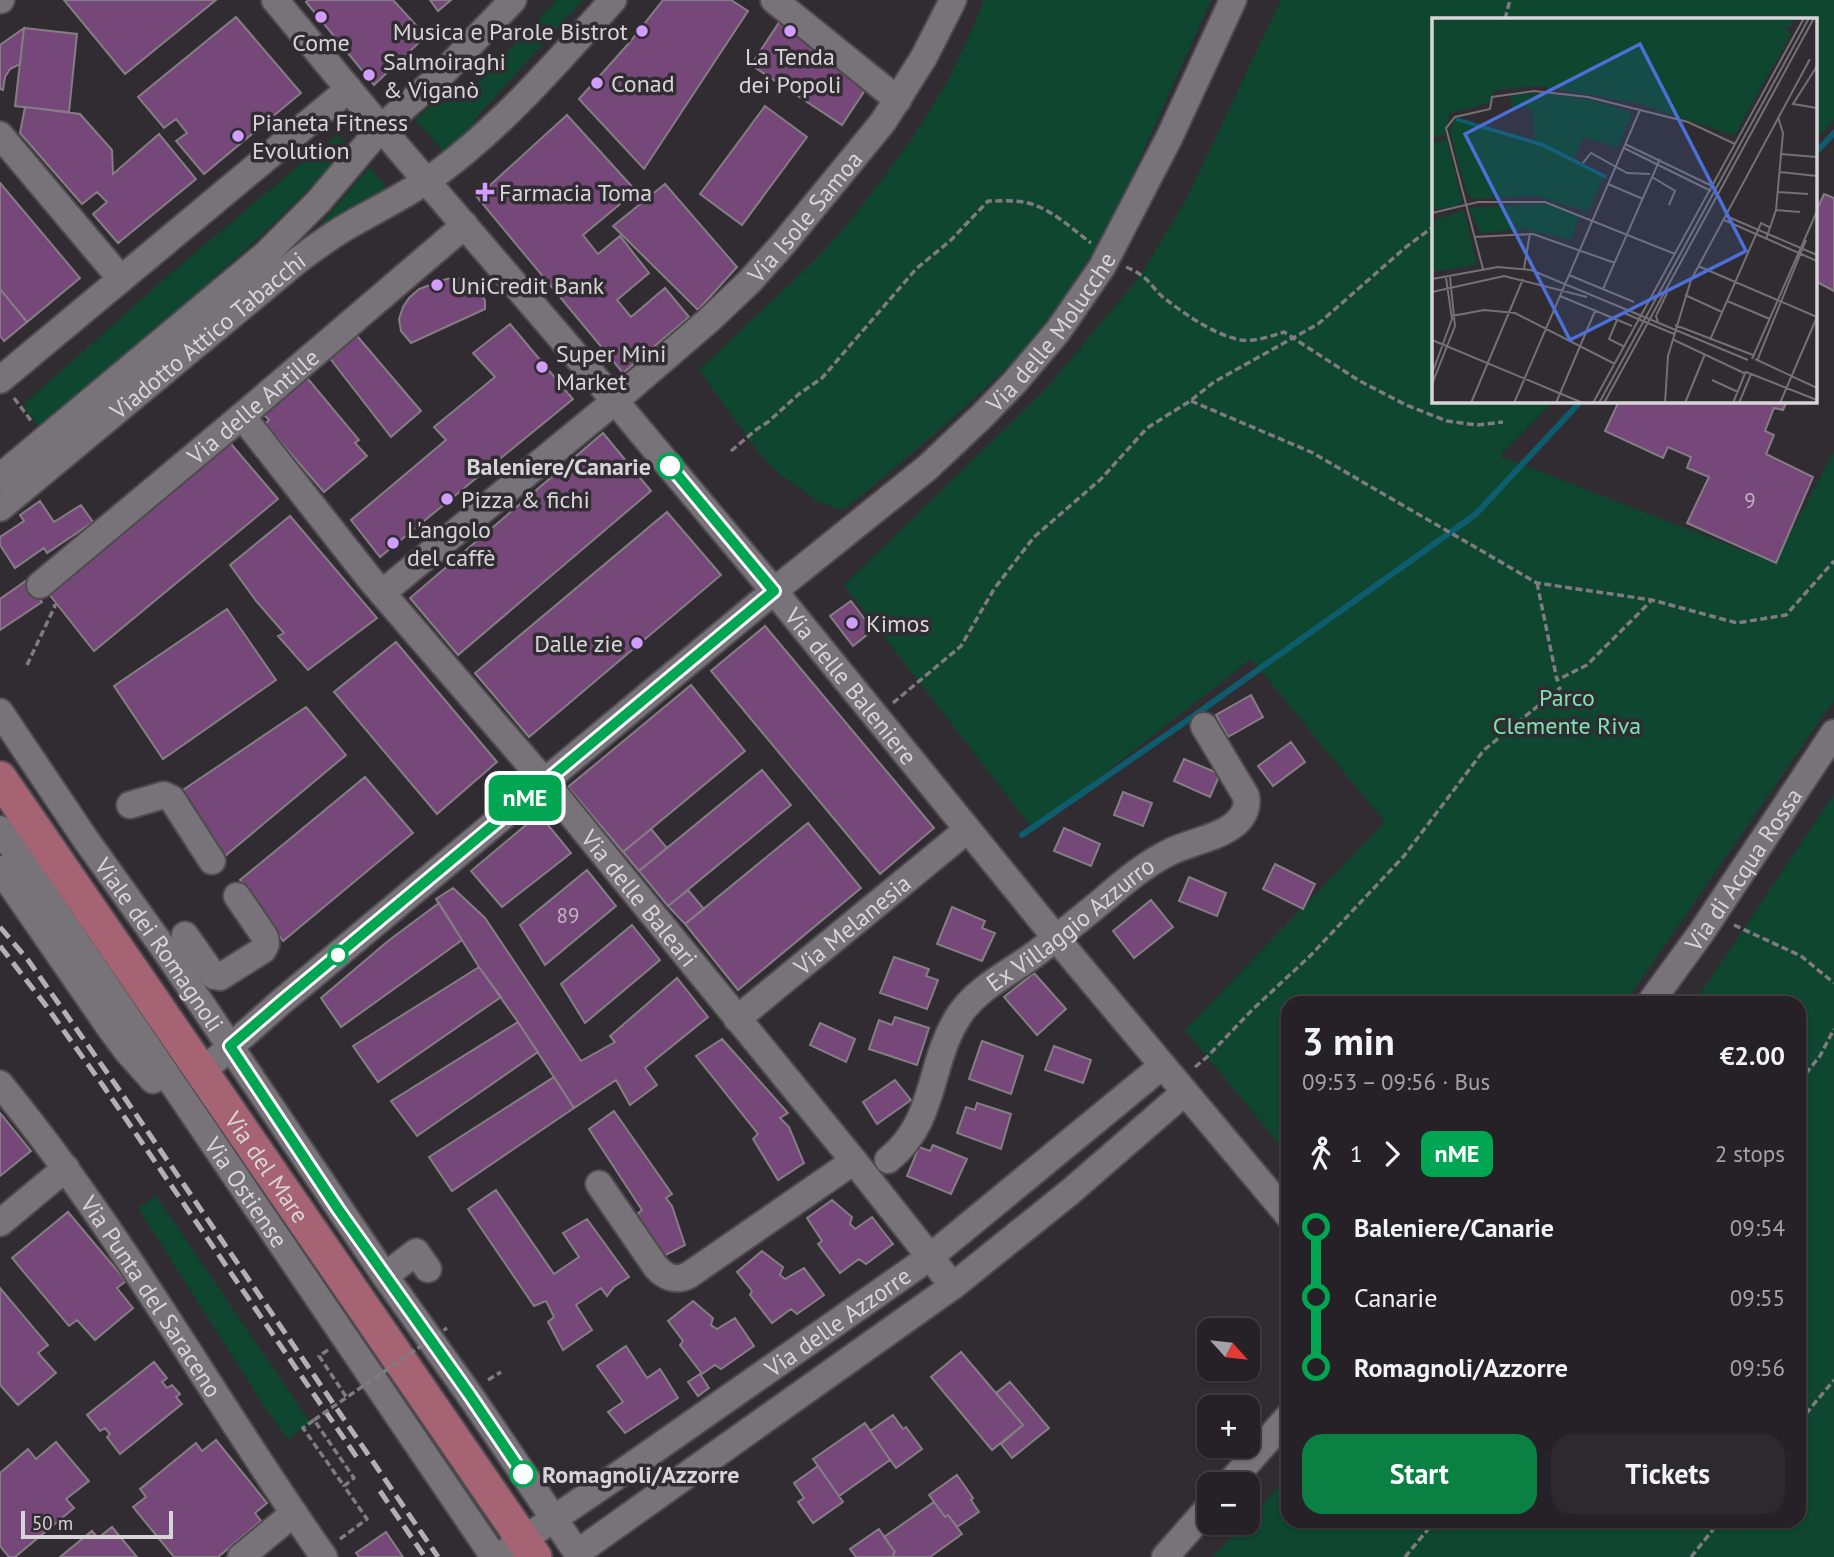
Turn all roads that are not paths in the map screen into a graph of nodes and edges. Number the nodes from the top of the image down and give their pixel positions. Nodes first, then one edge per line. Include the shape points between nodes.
1 (275, 0) edge
2 (513, 0) edge
3 (613, 0) edge
4 (774, 0) edge
5 (953, 0) edge
6 (1233, 0) edge
7 (349, 89) junction
8 (898, 100) junction
9 (382, 128) junction
10 (0, 135) edge
11 (426, 181) junction
12 (465, 225) junction
13 (121, 279) junction
14 (152, 365) junction
15 (0, 380) edge
16 (615, 401) junction
17 (242, 416) junction
18 (0, 477) edge
19 (0, 508) edge
20 (40, 585) road end
21 (774, 591) junction
22 (382, 593) junction
23 (0, 712) edge
24 (1204, 726) dead end
25 (1834, 733) edge
26 (0, 778) edge
27 (545, 782) junction
28 (130, 805) dead end
29 (0, 829) edge
30 (967, 830) junction
31 (212, 861) dead end
32 (0, 869) edge
33 (237, 896) dead end
34 (185, 935) dead end
35 (1056, 939) junction
36 (1655, 996) edge
37 (737, 1019) junction
38 (230, 1046) junction
39 (203, 1071) junction
40 (1175, 1080) junction
41 (0, 1084) edge
42 (195, 1118) junction
43 (888, 1160) dead end
44 (854, 1161) junction
45 (66, 1168) junction
46 (598, 1184) dead end
47 (1281, 1207) edge
48 (0, 1223) edge
49 (930, 1257) junction
50 (428, 1269) dead end
51 (385, 1276) junction
52 (953, 1286) junction
53 (1281, 1425) edge
54 (637, 1462) junction
55 (1240, 1472) edge
56 (659, 1496) junction
57 (294, 1513) junction
58 (554, 1519) junction
59 (1197, 1521) edge
60 (316, 1553) edge
61 (512, 1553) edge
62 (579, 1555) edge
63 (241, 1557) edge
64 (1165, 1557) edge

1 - 7 street, Via delle Baleniere
2 - 9 street, Viadotto Attico Tabacchi
3 - 11 street, Viadotto Attico Tabacchi via 513,108
4 - 8 street
5 - 8 street, Via Isole Samoa
6 - 21 street, Via delle Molucche via 1108,257 1058,331 1014,383 927,468
7 - 9 street, Via delle Baleniere
7 - 13 street
8 - 16 street, Via Isole Samoa via 750,281
9 - 11 street, Via delle Baleniere
9 - 14 street, Viadotto Attico Tabacchi via 294,227
10 - 13 street
11 - 12 street, Via delle Baleniere
11 - 14 street, Viadotto Attico Tabacchi via 339,231
12 - 16 street, Via delle Baleniere
12 - 17 street, Via delle Antille
13 - 15 street
14 - 18 street, Viadotto Attico Tabacchi
14 - 19 street, Viadotto Attico Tabacchi
16 - 21 street, Via delle Baleniere
16 - 22 street, Via Isole Samoa
17 - 20 street, Via delle Antille
17 - 22 street, Via delle Baleari
21 - 27 street, Via delle Molucche
21 - 30 street, Via delle Baleniere
22 - 27 street, Via delle Baleari
23 - 38 street, Viale dei Romagnoli
24 - 35 street, Ex Villaggio Azzurro via 1246,796 1243,816 1228,829 1149,863
25 - 36 street, Via di Acqua Rossa via 1714,916
26 - 39 main road, Via del Mare
27 - 37 street, Via delle Baleari
27 - 38 street, Via delle Molucche
28 - 31 street via 168,796
29 - 42 street, Via Ostiense
30 - 35 street, Via delle Baleniere
30 - 37 street, Via Melanesia
32 - 42 street via 127,1051
33 - 34 street via 265,937 263,950 220,977 214,976
35 - 40 street, Via delle Baleniere
35 - 43 street, Ex Villaggio Azzurro via 965,1007 946,1041 917,1127
37 - 44 street, Via delle Baleari
38 - 39 street, Via delle Molucche
38 - 51 street, Viale dei Romagnoli
39 - 61 main road, Via del Mare
40 - 47 street, Via delle Baleniere
40 - 49 street, Via delle Azzorre
40 - 52 street, Via delle Azzorre via 1070,1192
41 - 45 street, Via Punta del Saraceno
42 - 61 street, Via Ostiense
44 - 46 street via 677,1279 656,1267
44 - 49 street, Via delle Baleari
45 - 48 street
45 - 57 street, Via Punta del Saraceno
49 - 52 street, Via delle Baleari
49 - 54 street, Via delle Azzorre
50 - 51 street via 416,1252
51 - 58 street, Viale dei Romagnoli
52 - 56 street, Via delle Azzorre
53 - 55 street
54 - 56 street
54 - 58 street, Via delle Azzorre
56 - 62 street, Via delle Azzorre
57 - 60 street, Via Punta del Saraceno
57 - 63 street
58 - 61 street, Via delle Azzorre
58 - 62 street, Viale dei Romagnoli
59 - 64 street

